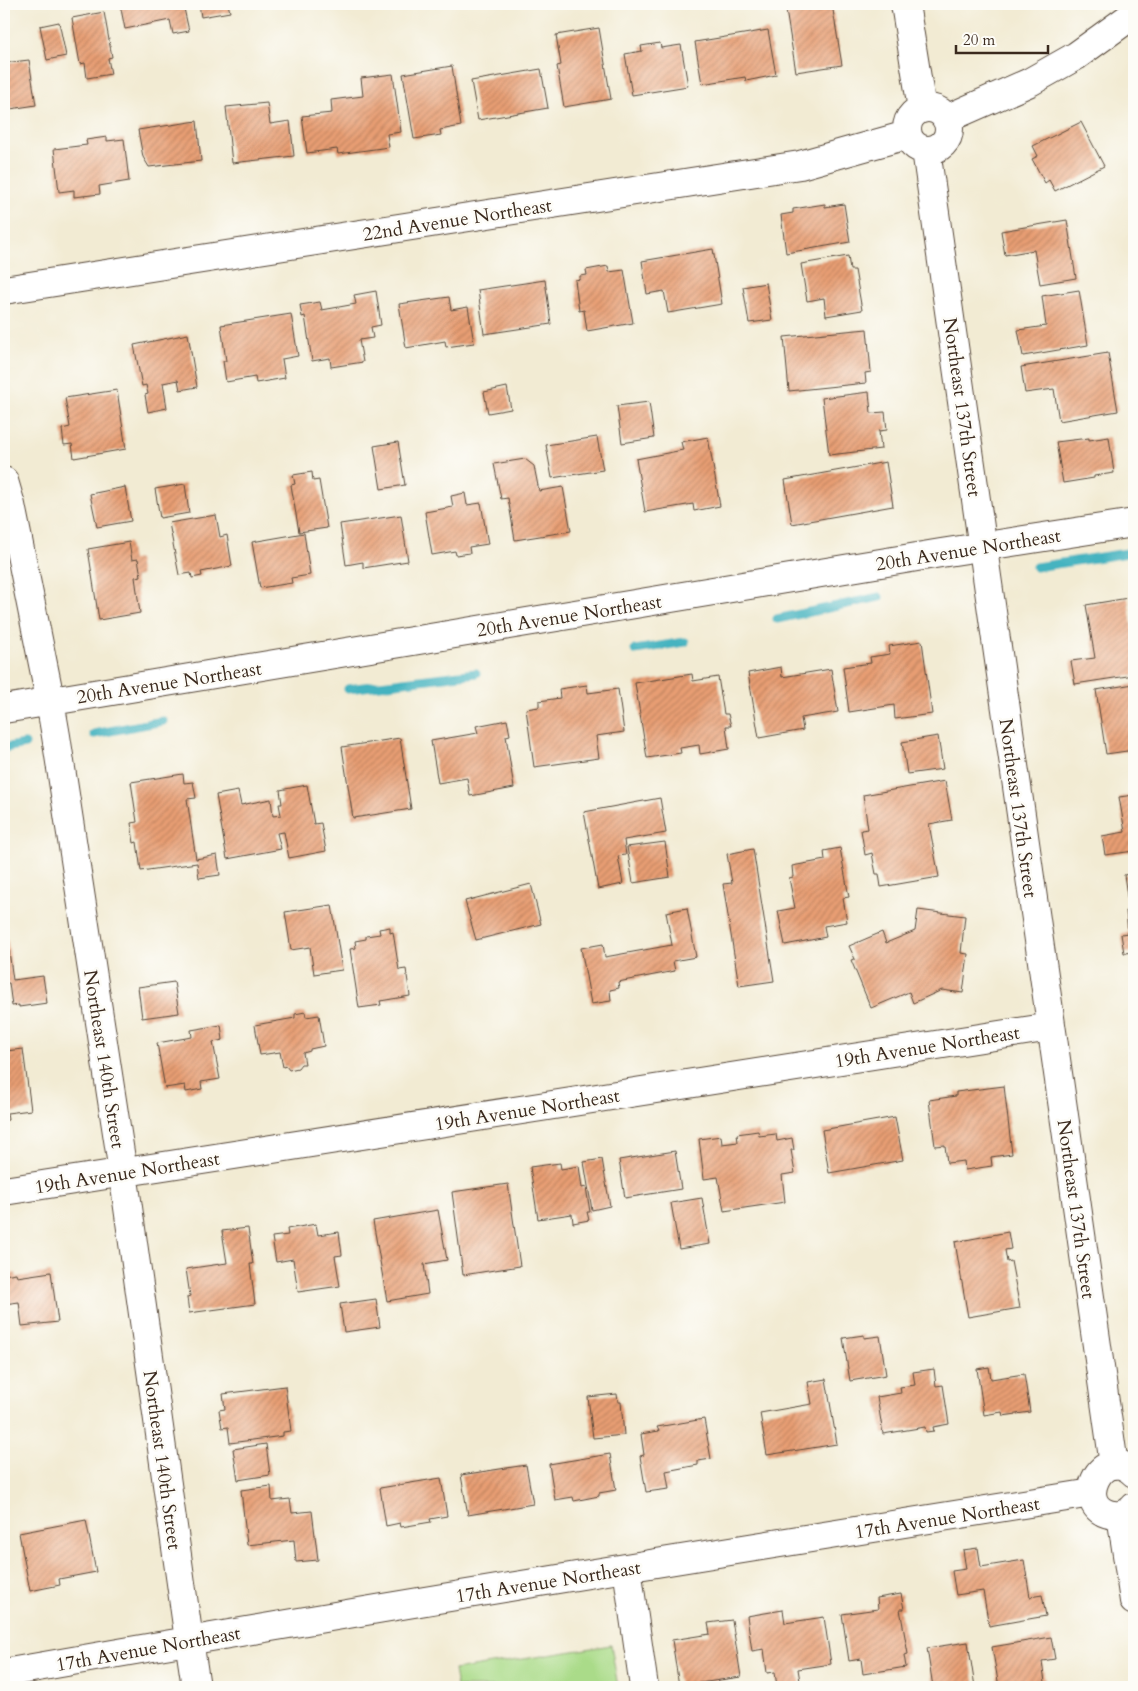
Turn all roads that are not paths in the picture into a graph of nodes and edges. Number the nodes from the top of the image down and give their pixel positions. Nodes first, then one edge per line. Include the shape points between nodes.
1 (905, 4) edge
2 (1134, 14) edge
3 (934, 114) junction
4 (917, 142) junction
5 (4, 290) edge
6 (4, 481) edge
7 (1134, 523) edge
8 (982, 547) junction
9 (51, 702) junction
10 (4, 710) edge
11 (1051, 1027) junction
12 (123, 1172) junction
13 (4, 1191) edge
14 (1124, 1469) edge
15 (1092, 1493) junction
16 (1128, 1511) edge
17 (627, 1568) junction
18 (1134, 1601) edge
19 (188, 1640) junction
20 (4, 1673) edge
21 (196, 1687) edge
22 (644, 1687) edge

1 - 3 street
2 - 3 street via 1076,56 1030,82
3 - 4 street via 912,114 908,121
3 - 4 street via 948,128 945,141 935,149
4 - 5 street, 22nd Avenue Northeast via 800,165
4 - 8 street, Northeast 137th Street
6 - 9 street, Northeast 140th Street
7 - 8 street, 20th Avenue Northeast
8 - 9 street, 20th Avenue Northeast
8 - 11 street, Northeast 137th Street
9 - 10 street, 20th Avenue Northeast
9 - 12 street, Northeast 140th Street
11 - 12 street, 19th Avenue Northeast
11 - 14 street, Northeast 137th Street
12 - 13 street, 19th Avenue Northeast
12 - 19 street, Northeast 140th Street
14 - 15 street via 1106,1468 1099,1473
15 - 16 street via 1102,1511 1109,1514
15 - 17 street, 17th Avenue Northeast
16 - 18 street
17 - 19 street, 17th Avenue Northeast
17 - 22 street
19 - 20 street, 17th Avenue Northeast
19 - 21 street, Northeast 140th Street

